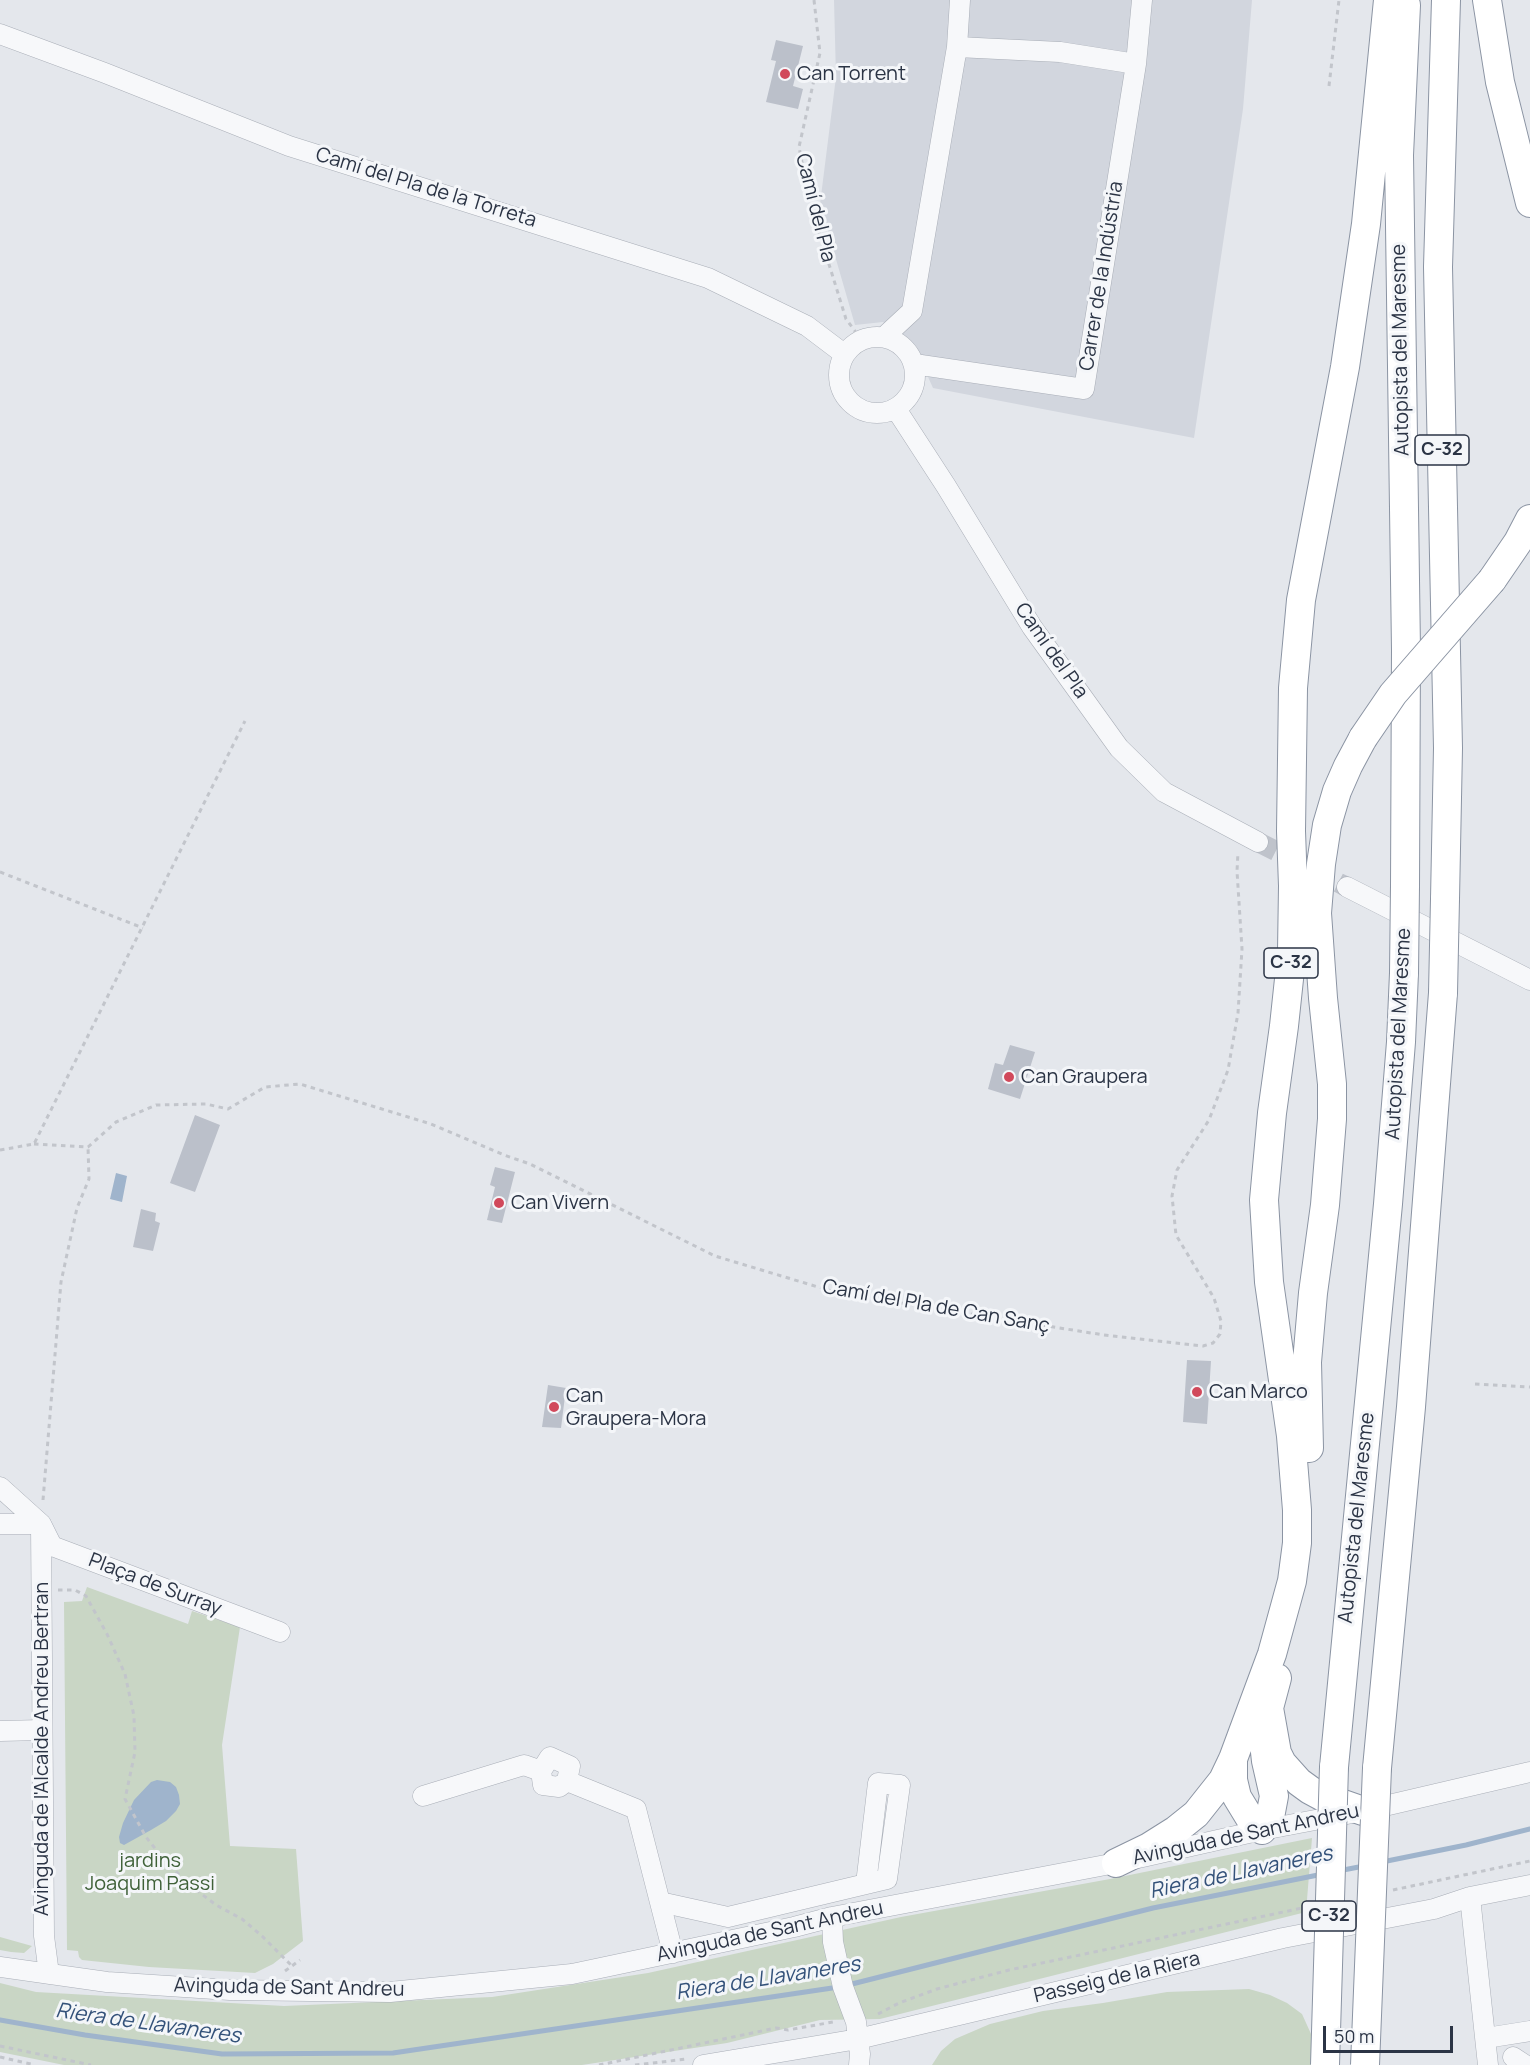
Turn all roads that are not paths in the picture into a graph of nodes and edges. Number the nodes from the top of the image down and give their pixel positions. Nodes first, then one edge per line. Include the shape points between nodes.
1 (960, 0) edge
2 (1142, 0) edge
3 (1388, 0) edge
4 (1406, 0) edge
5 (1446, 0) edge
6 (1487, 0) edge
7 (0, 34) edge
8 (957, 46) junction
9 (1136, 64) junction
10 (1530, 203) edge
11 (884, 337) junction
12 (844, 354) junction
13 (914, 364) junction
14 (896, 408) junction
15 (1530, 519) edge
16 (1258, 842) tunnel mouth
17 (1347, 887) tunnel mouth
18 (1530, 980) edge
19 (0, 1487) edge
20 (0, 1524) edge
21 (41, 1524) junction
22 (280, 1632) dead end
23 (1269, 1708) junction
24 (42, 1730) junction
25 (0, 1731) edge
26 (1233, 1760) junction
27 (1530, 1772) edge
28 (423, 1796) dead end
29 (1363, 1810) junction
30 (1262, 1830) junction
31 (1116, 1863) junction
32 (867, 1884) dead end
33 (1530, 1885) edge
34 (1470, 1897) junction
35 (660, 1902) junction
36 (832, 1917) junction
37 (673, 1953) junction
38 (0, 1967) edge
39 (49, 1974) junction
40 (1530, 2031) edge
41 (1486, 2038) junction
42 (858, 2039) junction
43 (703, 2065) edge
44 (859, 2065) edge
45 (1325, 2065) edge
46 (1365, 2065) edge
47 (1488, 2065) edge

1 - 8 street
2 - 9 street, Carrer de la Indústria
3 - 26 highway, C-32 via 1363,246 1345,367 1301,600 1293,688 1292,951 1264,1200 1269,1282 1293,1455 1297,1543 1283,1620
4 - 45 highway, Autopista del Maresme / C-32, bridge via 1399,155 1406,650 1404,973 1388,1204 1334,1767
5 - 46 highway, Autopista del Maresme / C-32, bridge via 1438,267 1448,748 1443,993 1413,1384 1377,1768
6 - 10 highway via 1500,82
7 - 12 street, Camí del Pla de la Torreta via 289,146 708,278 807,326
8 - 9 street via 1060,52
8 - 11 street via 912,310
9 - 13 street, Carrer de la Indústria via 1084,389
11 - 12 street via 861,339
11 - 13 street via 907,350
12 - 14 street via 838,380 850,402 870,413
13 - 14 street via 912,391
14 - 16 street, Camí del Pla via 1032,627 1119,747 1164,792
15 - 23 highway, C-32, bridge via 1492,580 1394,694 1363,738 1337,791 1327,825 1317,913 1332,1119 1308,1362 1310,1559 1303,1604
17 - 18 street
19 - 21 street, Plaça de Surray
20 - 21 street
21 - 22 street, Plaça de Surray via 52,1546
21 - 24 street, Avinguda de l'Alcalde Andreu Bertran
23 - 29 highway, C-32 via 1277,1753 1290,1773 1323,1797
23 - 30 highway, C-32 via 1264,1744 1274,1796
24 - 25 street
24 - 39 street, Avinguda de l'Alcalde Andreu Bertran via 44,1936
26 - 30 highway, C-32 via 1237,1797
26 - 31 highway, C-32 via 1196,1814 1149,1847
27 - 29 street, Avinguda de Sant Andreu
28 - 35 street via 524,1765 541,1771 543,1785 559,1787 567,1781 636,1809
29 - 30 street, Avinguda de Sant Andreu
30 - 31 street, Avinguda de Sant Andreu
31 - 36 street, Avinguda de Sant Andreu
32 - 35 street via 728,1917
33 - 34 street, Passeig de la Riera
34 - 41 street
34 - 42 street, Passeig de la Riera via 1434,1910 1283,1938
35 - 37 street
36 - 37 street, Avinguda de Sant Andreu
36 - 42 street via 840,1976
37 - 39 street, Avinguda de Sant Andreu via 572,1974 390,1992 230,1990
38 - 39 street, Avinguda de Sant Andreu
40 - 41 street
41 - 47 street
42 - 43 street, Passeig de la Riera
42 - 44 street

